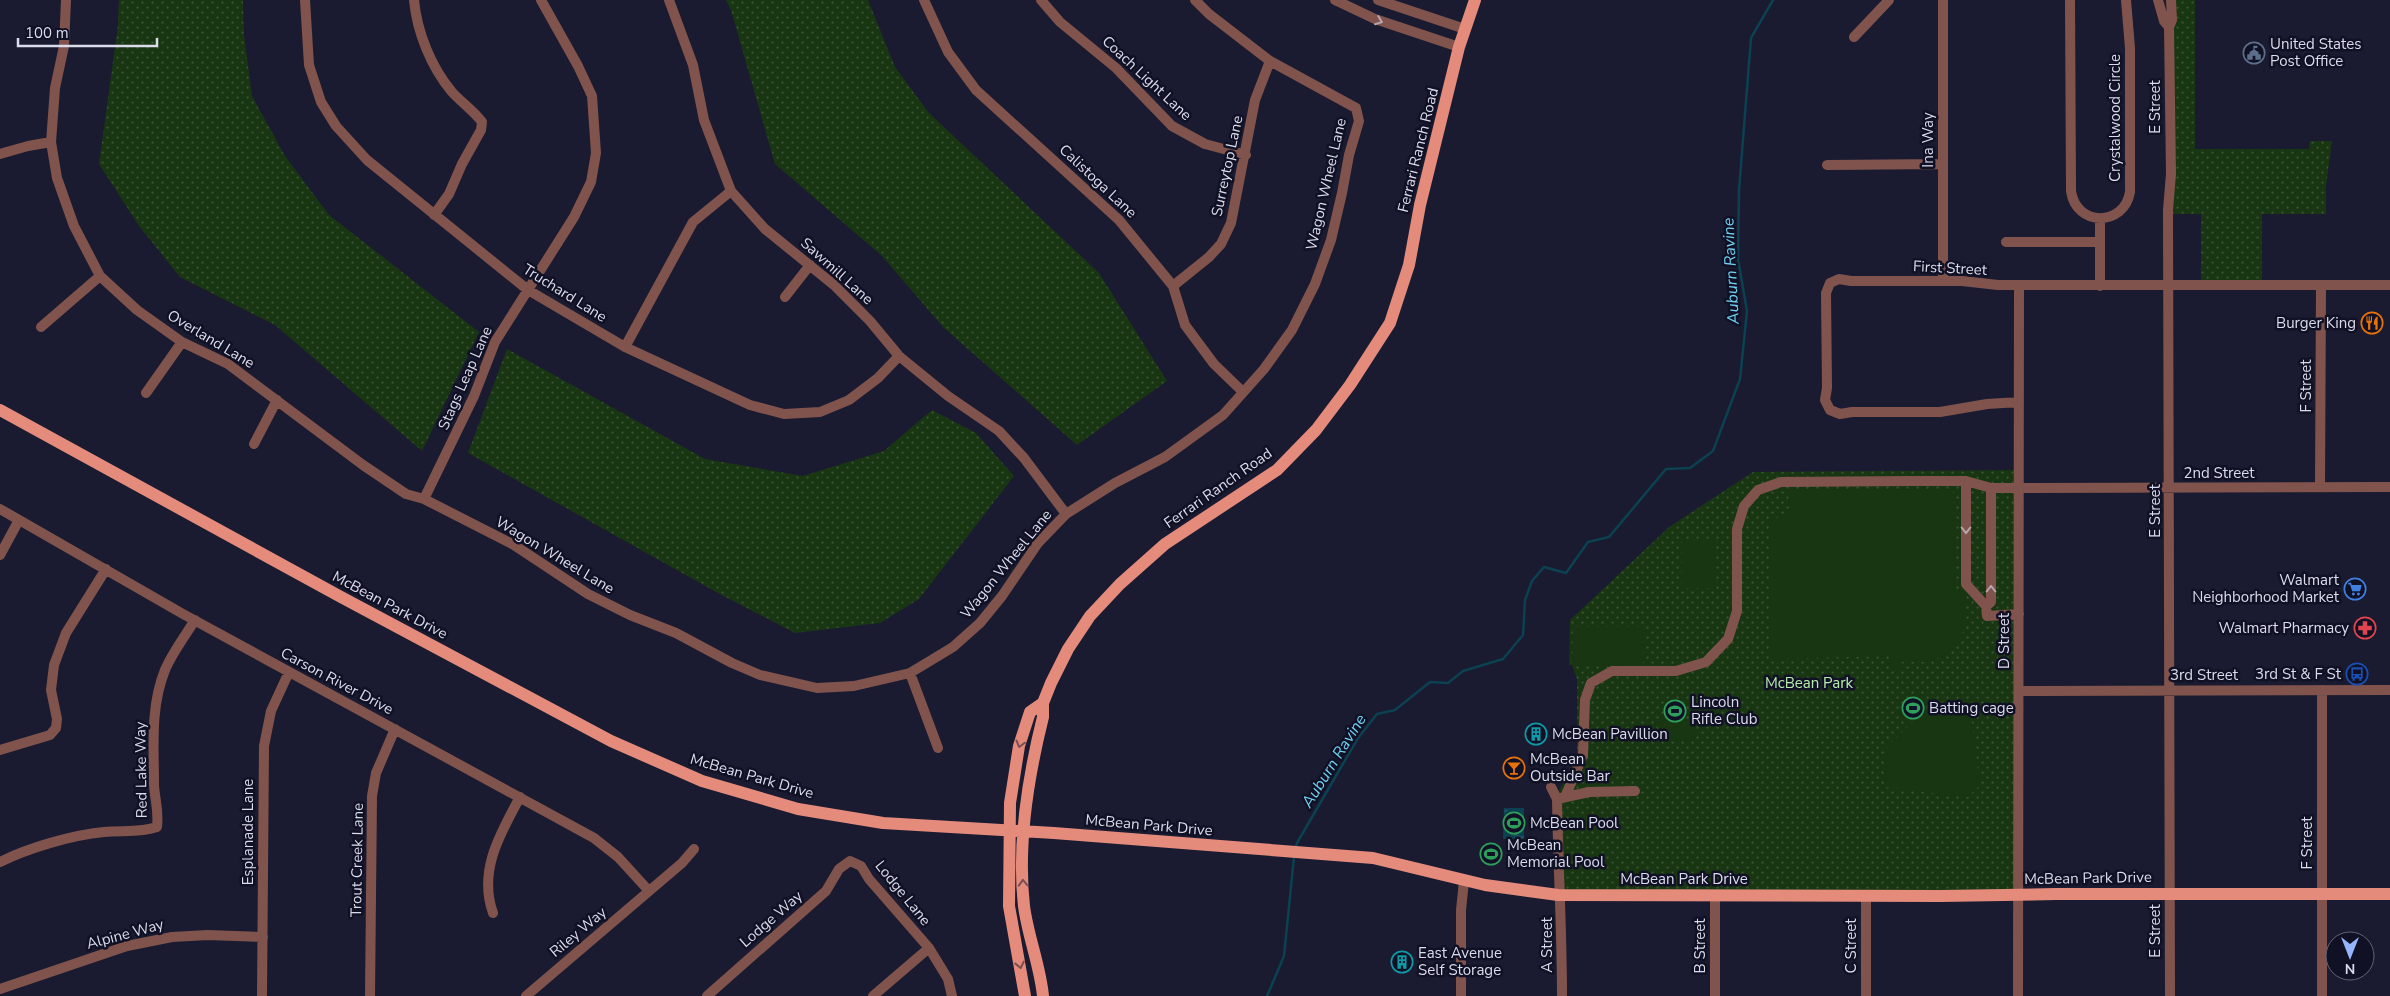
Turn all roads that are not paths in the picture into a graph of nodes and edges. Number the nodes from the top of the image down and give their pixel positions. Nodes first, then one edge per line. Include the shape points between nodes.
1 (66, 0) edge
2 (305, 0) edge
3 (414, 0) edge
4 (542, 0) edge
5 (669, 0) edge
6 (924, 0) edge
7 (1041, 0) edge
8 (1195, 0) edge
9 (1335, 0) edge
10 (1378, 0) edge
11 (1475, 0) edge
12 (1889, 0) edge
13 (1943, 0) edge
14 (2070, 0) edge
15 (2126, 0) edge
16 (2158, 0) edge
17 (2171, 0) edge
18 (2169, 27) junction
19 (1465, 28) junction
20 (1854, 37) dead end
21 (1459, 47) junction
22 (1270, 61) junction
23 (52, 142) junction
24 (0, 154) edge
25 (1246, 155) junction
26 (1943, 164) junction
27 (1827, 165) dead end
28 (731, 191) junction
29 (434, 216) junction
30 (2100, 219) junction
31 (2006, 242) dead end
32 (2100, 242) junction
33 (810, 265) junction
34 (100, 276) junction
35 (1943, 281) junction
36 (2019, 285) junction
37 (2390, 285) edge
38 (1173, 286) junction
39 (2100, 286) junction
40 (2170, 286) junction
41 (2321, 286) junction
42 (528, 290) junction
43 (785, 297) dead end
44 (41, 327) dead end
45 (182, 342) junction
46 (625, 347) junction
47 (899, 356) junction
48 (1242, 392) junction
49 (146, 394) dead end
50 (277, 400) junction
51 (2019, 402) junction
52 (0, 410) edge
53 (254, 444) dead end
54 (1966, 481) junction
55 (2320, 487) junction
56 (2390, 487) edge
57 (1991, 488) junction
58 (2019, 488) junction
59 (2170, 488) junction
60 (424, 499) junction
61 (0, 509) edge
62 (1066, 514) junction
63 (19, 520) junction
64 (0, 555) edge
65 (106, 569) junction
66 (1986, 606) junction
67 (2019, 614) junction
68 (195, 620) junction
69 (289, 672) junction
70 (910, 672) junction
71 (2170, 690) junction
72 (2322, 690) junction
73 (2390, 690) edge
74 (2019, 691) junction
75 (1043, 703) junction
76 (394, 729) junction
77 (938, 748) dead end
78 (0, 750) edge
79 (1551, 787) dead end
80 (1635, 791) dead end
81 (520, 797) junction
82 (1561, 798) junction
83 (1010, 831) junction
84 (1025, 832) junction
85 (694, 849) dead end
86 (850, 861) joint
87 (0, 862) edge
88 (1464, 881) junction
89 (649, 891) junction
90 (2170, 894) junction
91 (2322, 894) junction
92 (2390, 894) edge
93 (1560, 895) junction
94 (1715, 896) junction
95 (1866, 896) junction
96 (2018, 896) junction
97 (493, 914) dead end
98 (263, 937) junction
99 (930, 948) junction
100 (0, 989) edge
101 (262, 996) edge
102 (370, 996) edge
103 (526, 996) edge
104 (707, 996) edge
105 (874, 996) edge
106 (952, 996) edge
107 (1025, 996) edge
108 (1043, 996) edge
109 (1461, 996) edge
110 (1562, 996) edge
111 (1715, 996) edge
112 (1866, 996) edge
113 (2018, 996) edge
114 (2170, 996) edge
115 (2322, 996) edge

1 - 23 street, Overland Lane via 64,46 55,88
2 - 29 street, Truchard Lane via 309,65 321,102 336,126 367,160
3 - 29 street via 420,31 441,76 482,122 450,194
4 - 42 street, Stags Leap Lane via 592,96 596,153 591,182 574,218
5 - 28 street, Sawmill Lane via 693,65 704,120
6 - 38 street, Calistoga Lane via 948,52 976,90 1119,220
7 - 25 street, Coach Light Lane via 1060,22 1116,68 1172,126 1205,144
8 - 22 street, Wagon Wheel Lane
9 -> 21 street via 1375,19
10 - 19 street
11 - 19 main road, Ferrari Ranch Road
12 - 20 street
13 - 26 street, Ina Way
14 - 30 street via 2071,191 2079,210
15 - 30 street, Crystalwood Circle via 2130,48 2130,192 2121,210 2112,217
16 - 18 street, E Street
17 - 18 street, E Street
18 - 40 street, E Street
19 - 21 main road, Ferrari Ranch Road
21 - 75 main road, Ferrari Ranch Road via 1420,205 1409,265 1390,323 1316,430 1276,470 1165,544 1090,616 1068,649
22 - 25 street, Surreytop Lane via 1255,100
22 - 48 street, Wagon Wheel Lane via 1356,108 1359,120 1348,155 1331,240 1315,284 1292,330 1264,369
23 - 24 street
23 - 34 street, Overland Lane via 60,186 74,226
25 - 38 street, Surreytop Lane via 1231,223 1221,244
26 - 27 street
26 - 35 street, Ina Way
28 - 33 street, Sawmill Lane via 765,229
28 - 46 street via 693,222
29 - 42 street, Truchard Lane
30 - 32 street
31 - 32 street
32 - 39 street
33 - 43 street
33 - 47 street, Sawmill Lane via 870,321
34 - 44 street
34 - 45 street, Overland Lane via 137,310
35 - 36 street, First Street
35 - 51 street, First Street via 1840,279 1830,283 1826,292 1828,388 1825,400 1830,410 1840,414 1940,412
36 - 39 street, First Street
36 - 51 street, D Street
37 - 41 street, First Street
38 - 48 street, Calistoga Lane via 1185,325 1214,364
39 - 40 street, First Street
40 - 41 street, First Street
40 - 59 street, E Street
41 - 55 street, F Street
42 - 46 street, Truchard Lane
42 - 60 street, Stags Leap Lane via 495,342 474,396
45 - 49 street
45 - 50 street, Overland Lane via 228,364
46 - 47 street, Truchard Lane via 750,405 784,414 820,412 849,400 878,378
47 - 62 street, Sawmill Lane via 948,396 999,431
48 - 62 street, Wagon Wheel Lane via 1223,415 1195,437
50 - 53 street
50 - 60 street, Overland Lane via 406,494
51 - 58 street, D Street
52 - 83 main road, McBean Park Drive via 515,690 611,741 669,767 712,784 798,809 883,823
54 - 57 street, 2nd Street
54 -> 66 street via 1966,584
54 - 82 street, 2nd Street via 1780,482 1758,490 1744,506 1737,529 1738,611 1728,639 1706,662 1676,671 1612,671 1591,683 1585,700 1583,755
55 - 56 street, 2nd Street
55 - 59 street, 2nd Street
57 - 58 street, 2nd Street
66 -> 57 street via 1991,602
58 - 59 street, 2nd Street
58 - 67 street, D Street
59 - 71 street, E Street
60 - 70 street, Wagon Wheel Lane via 514,545 588,594 760,674 817,688 854,686
61 - 63 street, Carson River Drive
62 - 70 street, Wagon Wheel Lane via 1034,549 980,623 953,647
63 - 64 street
63 - 65 street, Carson River Drive
65 - 68 street, Carson River Drive
65 - 78 street via 66,633 54,665 51,690 56,728 50,736
66 - 67 street via 1987,616
67 - 74 street, D Street
68 - 69 street, Carson River Drive
68 - 87 street, Red Lake Way via 165,668 157,694 154,711 157,827 144,832 102,832 74,838
69 - 76 street, Carson River Drive
69 - 98 street, Esplanade Lane via 271,711 264,746
70 - 77 street
71 - 72 street, 3rd Street
71 - 74 street, 3rd Street
71 - 90 street, E Street
72 - 73 street, 3rd Street
72 - 91 street, F Street
74 - 96 street, D Street
75 -> 83 main road, Ferrari Ranch Road via 1030,712 1019,746 1011,797
75 - 84 main road, Ferrari Ranch Road via 1026,800
76 - 81 street, Carson River Drive
76 - 102 street, Trout Creek Lane via 376,773 372,796
79 - 82 street
80 - 82 street via 1589,792
81 - 89 street, Carson River Drive via 594,838 618,857
81 - 97 street via 491,857 487,881
82 - 93 street, A Street
83 - 84 main road, McBean Park Drive
83 -> 107 main road, Ferrari Ranch Road via 1009,906
84 - 88 main road, McBean Park Drive via 1373,858
108 -> 84 main road, Ferrari Ranch Road via 1024,905
85 - 89 street, Riley Way
86 - 99 street, Lodge Lane via 861,866
86 - 104 street, Lodge Way via 839,869 826,891
88 - 93 main road, McBean Park Drive
88 - 109 street
89 - 103 street, Riley Way
90 - 91 main road, McBean Park Drive
90 - 96 main road, McBean Park Drive
90 - 114 street, E Street
91 - 92 main road, McBean Park Drive
91 - 115 street, F Street
93 - 94 main road, McBean Park Drive
93 - 110 street, A Street
94 - 95 main road, McBean Park Drive
94 - 111 street, B Street
95 - 96 main road, McBean Park Drive
95 - 112 street, C Street
96 - 113 street, D Street
98 - 100 street, Alpine Way via 172,937 128,946
98 - 101 street, Esplanade Lane
99 - 105 street
99 - 106 street, Lodge Lane via 948,979

